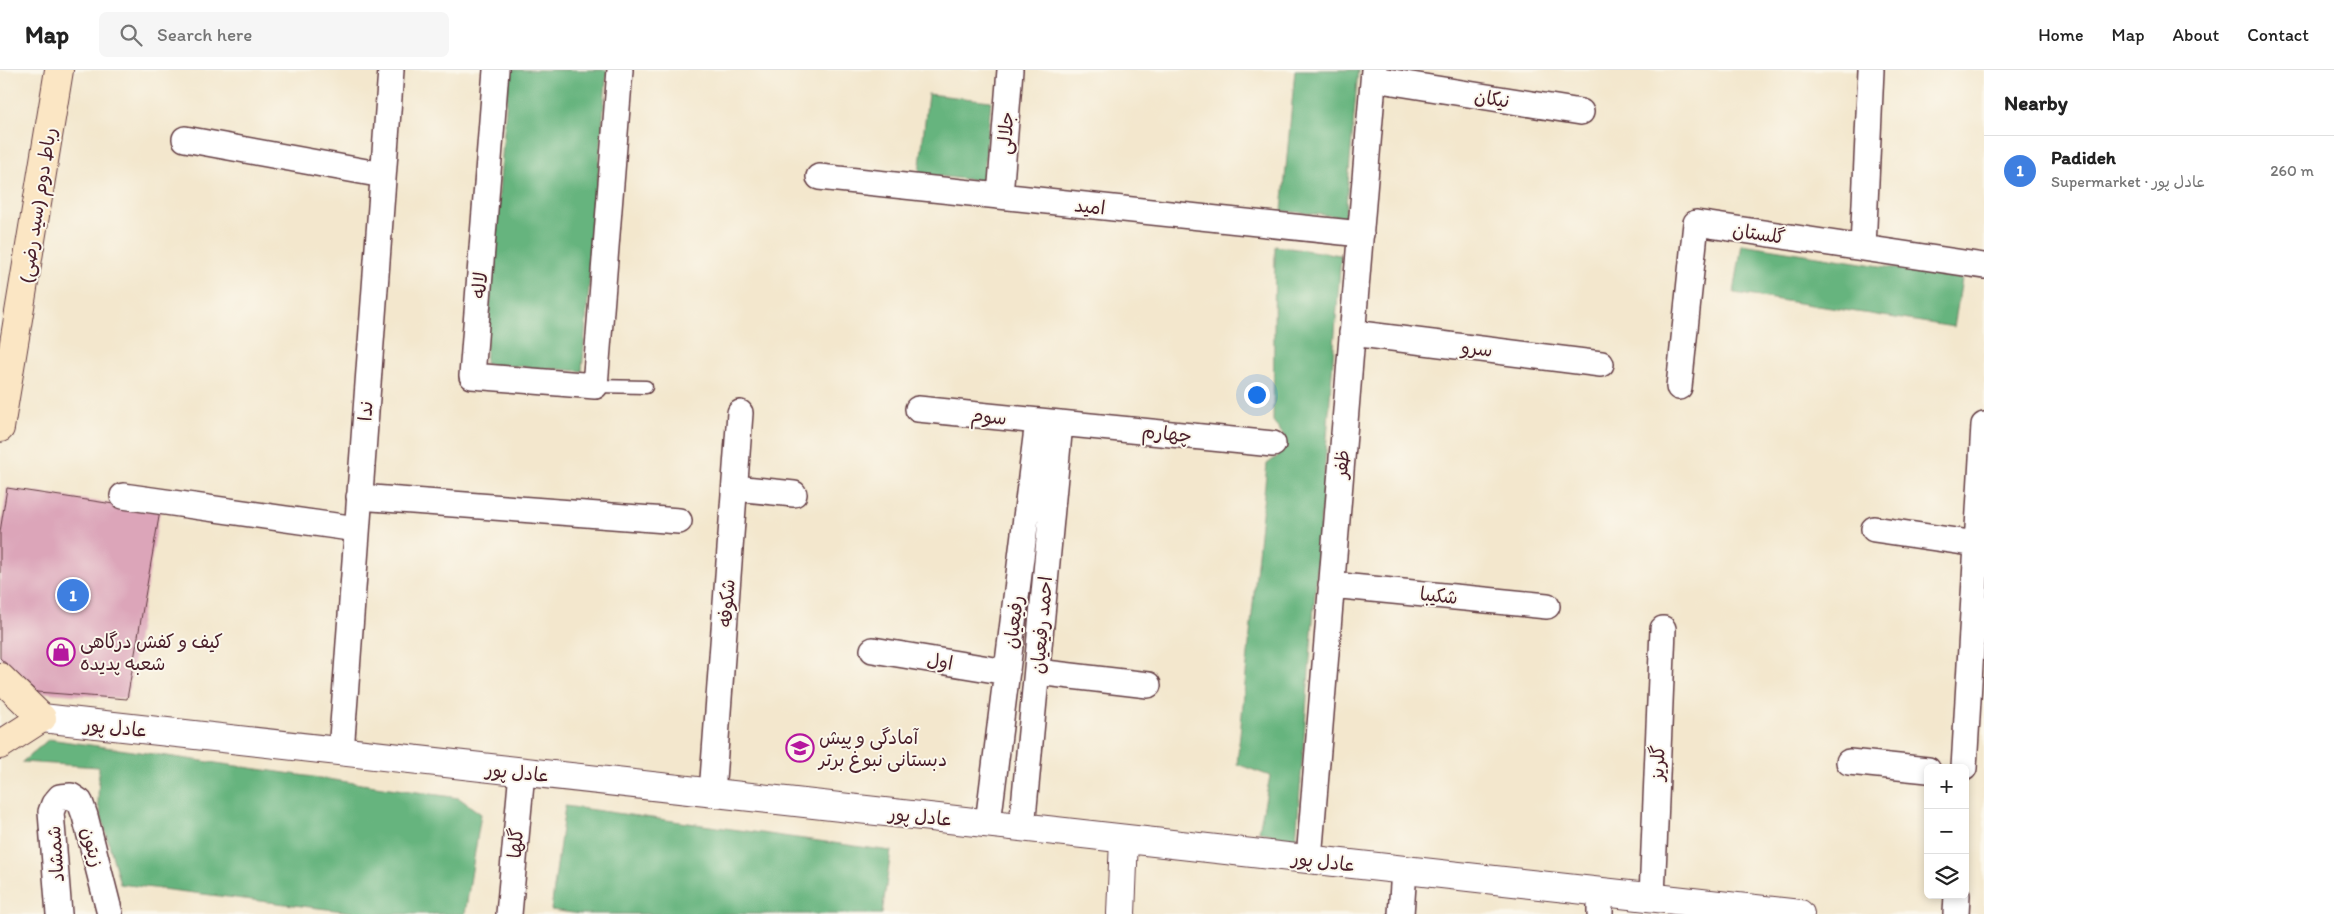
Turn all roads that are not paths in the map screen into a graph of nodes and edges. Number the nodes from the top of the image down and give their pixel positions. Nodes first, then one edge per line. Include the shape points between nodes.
1 (59, 70) edge
2 (390, 70) edge
3 (496, 70) edge
4 (620, 70) edge
5 (1010, 70) edge
6 (1871, 70) edge
7 (1374, 74) edge
8 (1581, 112) dead end
9 (184, 140) dead end
10 (383, 176) junction
11 (819, 177) dead end
12 (1000, 196) junction
13 (1361, 234) junction
14 (1863, 248) junction
15 (1984, 266) edge
16 (1352, 333) junction
17 (1602, 364) dead end
18 (595, 386) junction
19 (646, 387) dead end
20 (1679, 387) dead end
21 (918, 409) dead end
22 (740, 413) dead end
23 (1049, 422) junction
24 (1984, 425) edge
25 (0, 428) edge
26 (1273, 444) dead end
27 (734, 488) junction
28 (794, 494) dead end
29 (123, 496) dead end
30 (359, 497) junction
31 (680, 521) dead end
32 (357, 529) junction
33 (1874, 529) dead end
34 (1981, 544) edge
35 (1331, 585) junction
36 (1547, 606) dead end
37 (1663, 630) dead end
38 (873, 650) dead end
39 (1007, 672) junction
40 (1037, 672) junction
41 (0, 677) edge
42 (1148, 685) dead end
43 (42, 718) junction
44 (0, 745) edge
45 (341, 752) junction
46 (1849, 762) dead end
47 (1964, 764) edge
48 (1924, 770) edge
49 (522, 772) junction
50 (1969, 774) edge
51 (1984, 776) edge
52 (712, 793) junction
53 (60, 797) joint
54 (988, 823) junction
55 (1022, 828) junction
56 (1124, 838) junction
57 (1309, 859) junction
58 (1404, 870) junction
59 (1652, 897) junction
60 (1957, 899) edge
61 (1600, 903) edge
62 (59, 914) edge
63 (110, 914) edge
64 (509, 914) edge
65 (1121, 914) edge
66 (1401, 914) edge
67 (1800, 914) edge
68 (1956, 914) edge

1 - 25 main road, رباط دوم (سید رضی)
2 - 10 street, ندا
3 - 18 street, لاله via 472,376
4 - 18 street
5 - 12 street, جلالی
6 - 14 street
7 - 8 street, نیکان
7 - 13 street, ظفر
9 - 10 street
10 - 30 street, ندا
11 - 12 street, امید
12 - 13 street, امید
13 - 16 street, ظفر
14 - 15 street, گلستان
14 - 20 street, گلستان via 1696,223
16 - 17 street, سرو
16 - 35 street, ظفر
18 - 19 lane, لاله
21 - 23 street, سوم
22 - 27 street, شکوفه
23 - 26 street, چهارم
23 - 39 street, رفیعیان
23 - 40 street, احمد رفیعیان
24 - 34 street
27 - 28 street
27 - 52 street, شکوفه
29 - 32 street
30 - 31 street
30 - 32 street, ندا
32 - 45 street, ندا
33 - 34 street
34 - 47 street
35 - 36 street, شکیبا
35 - 57 street, ظفر
37 - 59 street, گلریز
38 - 39 street, اول
39 - 54 street, رفیعیان
40 - 42 street
40 - 55 street, احمد رفیعیان
41 - 43 main road
43 - 44 main road
43 - 45 street, عادل پور
45 - 49 street, عادل پور
46 - 48 street
49 - 52 street, عادل پور
49 - 64 street, گلها
50 - 51 street
52 - 54 street, عادل پور
53 - 62 street, شمشاد via 52,812
53 - 63 street, زیتون via 71,796 80,802
54 - 55 street, عادل پور
55 - 56 street, عادل پور
56 - 57 street, عادل پور
56 - 65 street
57 - 58 street, عادل پور
58 - 61 street, عادل پور
58 - 66 street
59 - 61 street, عادل پور
59 - 67 street, عادل پور
60 - 68 street

